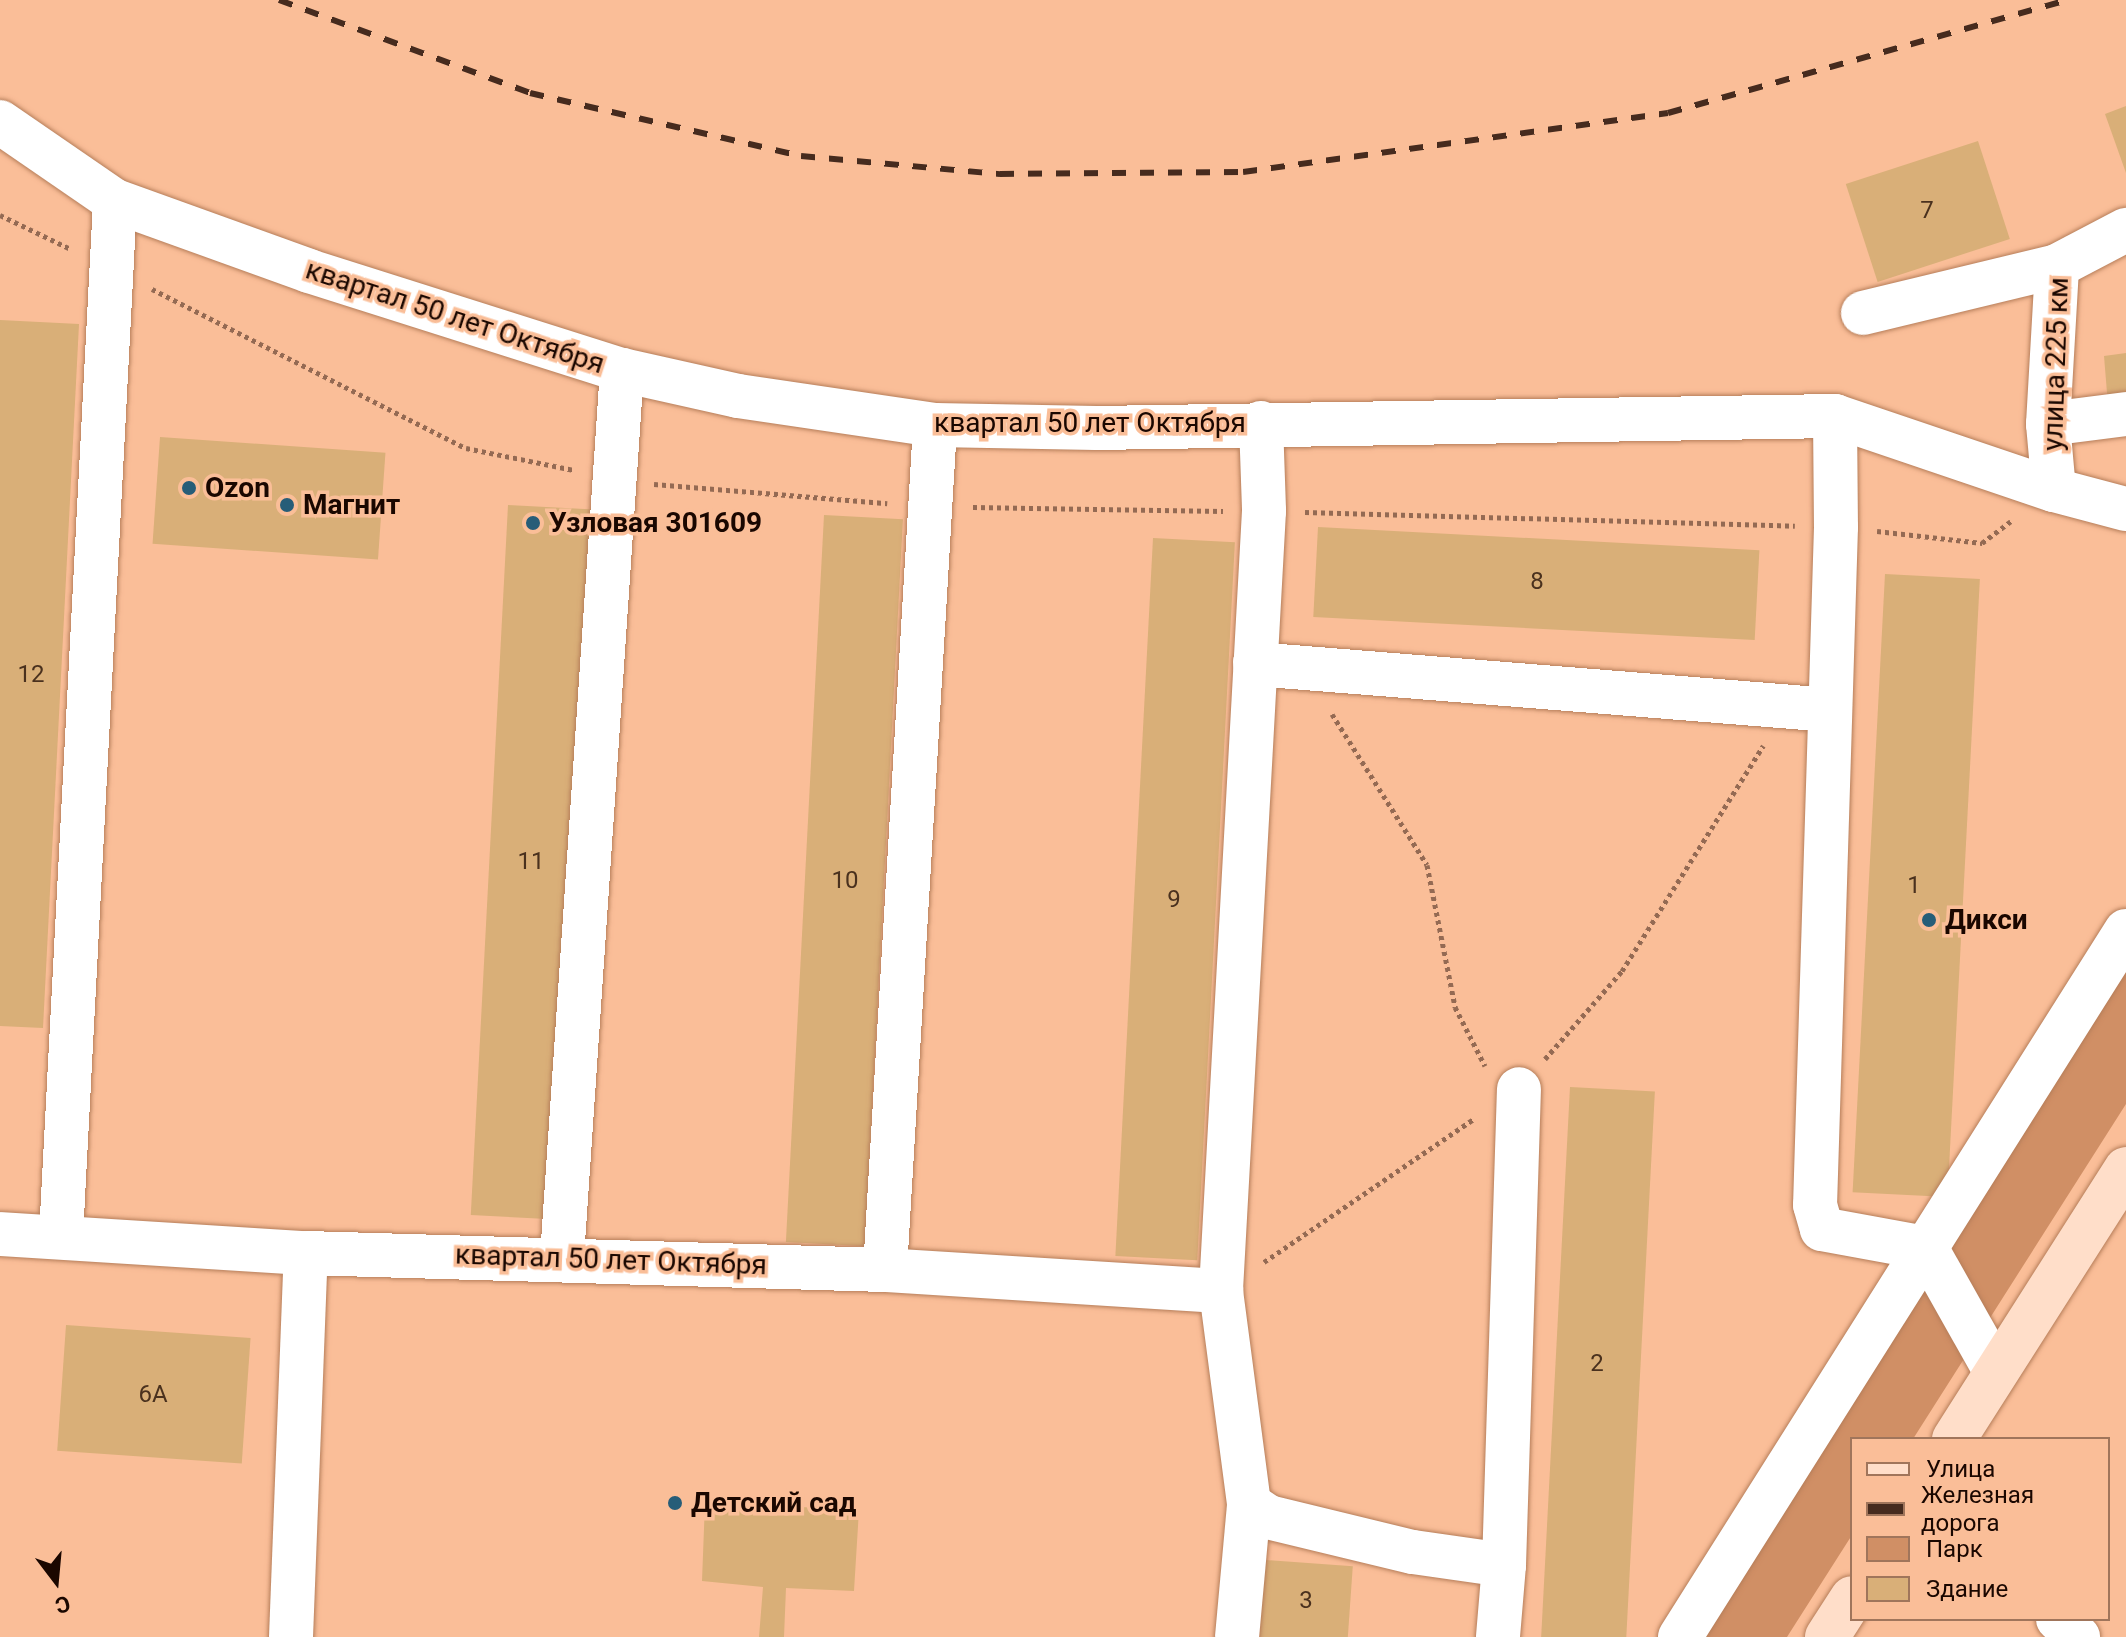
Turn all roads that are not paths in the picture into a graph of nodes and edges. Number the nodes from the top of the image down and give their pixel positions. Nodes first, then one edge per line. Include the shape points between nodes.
1 (0, 122) edge
2 (115, 201) junction
3 (2126, 230) edge
4 (2057, 266) junction
5 (1863, 313) dead end
6 (622, 370) junction
7 (2126, 414) edge
8 (1835, 416) junction
9 (1261, 423) junction
10 (2048, 424) junction
11 (935, 425) junction
12 (2054, 490) junction
13 (2126, 509) edge
14 (1255, 664) junction
15 (1830, 710) junction
16 (2126, 931) edge
17 (1519, 1089) road end
18 (2126, 1169) edge
19 (0, 1234) edge
20 (61, 1236) junction
21 (1926, 1248) junction
22 (306, 1253) junction
23 (562, 1257) junction
24 (885, 1270) junction
25 (1221, 1291) junction
26 (1996, 1372) junction
27 (1955, 1437) edge
28 (1249, 1504) junction
29 (1504, 1565) junction
30 (1850, 1601) edge
31 (2060, 1621) edge
32 (291, 1637) edge
33 (1237, 1637) edge
34 (1498, 1637) edge
35 (1680, 1637) edge
36 (1827, 1637) edge
37 (2078, 1637) edge

1 - 2 street, квартал 50 лет Октября
2 - 6 street, квартал 50 лет Октября via 309,271
2 - 20 street
3 - 4 street, улица 225 км
4 - 5 street
4 - 10 street, улица 225 км
6 - 11 street, квартал 50 лет Октября via 738,396
6 - 23 street
7 - 10 street
8 - 9 street, квартал 50 лет Октября
8 - 12 street, квартал 50 лет Октября
8 - 15 street
9 - 11 street, квартал 50 лет Октября
9 - 14 street via 1264,511
10 - 12 street, улица 225 км
11 - 24 street
12 - 13 street, квартал 50 лет Октября
14 - 15 street
14 - 25 street
15 - 21 street via 1815,1205 1822,1229
16 - 21 street
17 - 29 street
18 - 26 main road
19 - 20 street, квартал 50 лет Октября
20 - 22 street, квартал 50 лет Октября
21 - 26 street
21 - 35 street
22 - 23 street, квартал 50 лет Октября
22 - 32 street
23 - 24 street, квартал 50 лет Октября
24 - 25 street, квартал 50 лет Октября
25 - 28 street
26 - 27 main road
28 - 29 street via 1268,1517 1413,1552
28 - 33 street
29 - 34 street
30 - 36 main road
31 - 37 street

